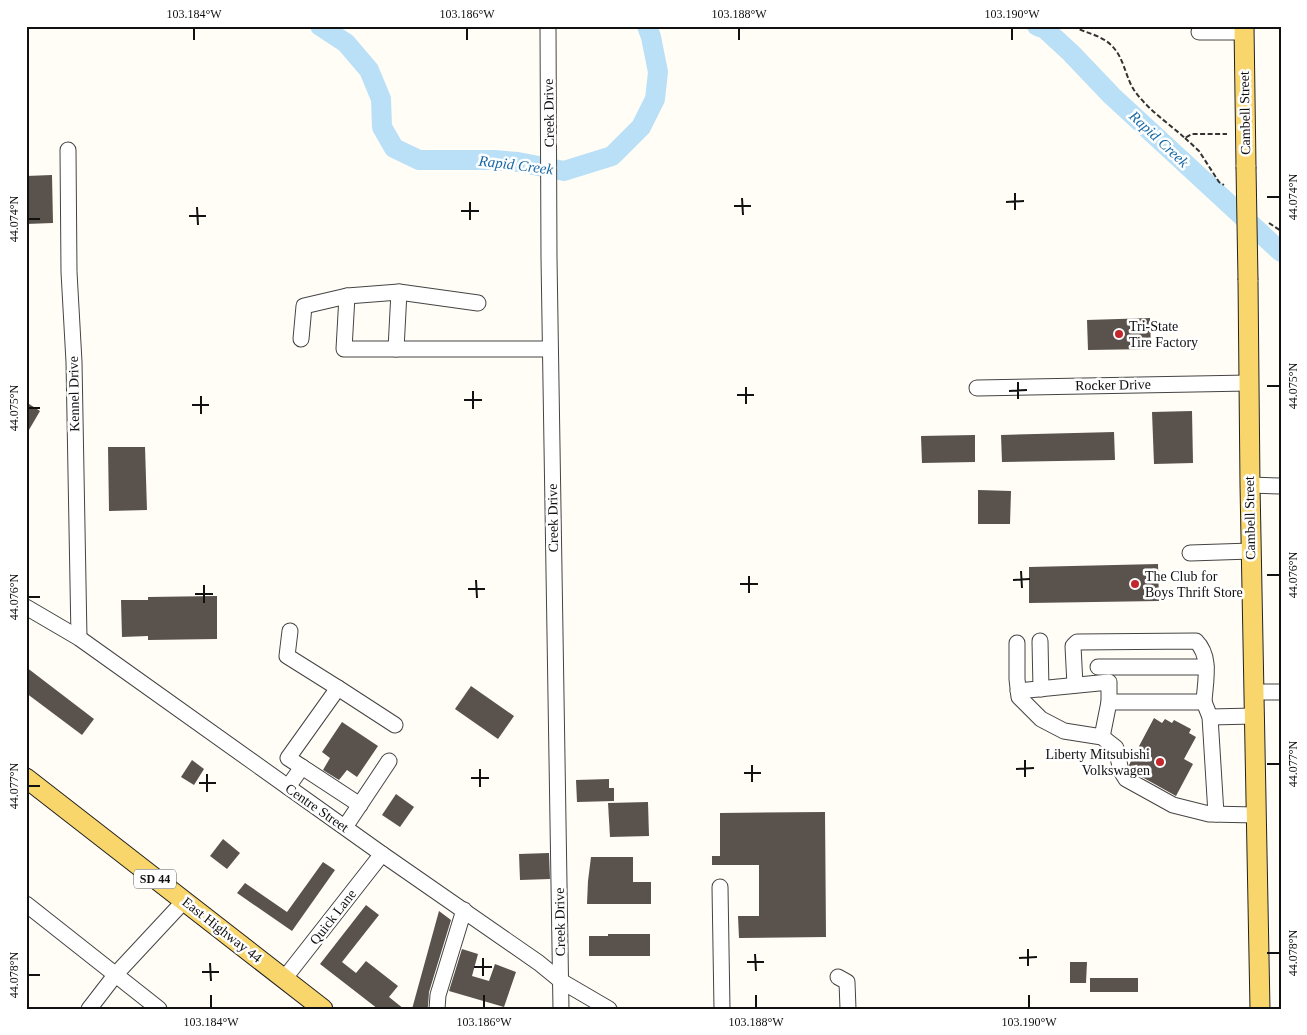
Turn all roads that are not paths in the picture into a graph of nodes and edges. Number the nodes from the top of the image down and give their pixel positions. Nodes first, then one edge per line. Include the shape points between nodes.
1 (548, 26) edge
2 (1244, 29) edge
3 (1199, 32) dead end
4 (68, 150) dead end
5 (399, 292) junction
6 (346, 296) junction
7 (478, 303) dead end
8 (301, 339) dead end
9 (396, 349) junction
10 (550, 349) junction
11 (1249, 383) junction
12 (977, 388) dead end
13 (1250, 485) junction
14 (1281, 486) edge
15 (1251, 551) junction
16 (1190, 553) dead end
17 (26, 607) edge
18 (290, 632) dead end
19 (79, 638) junction
20 (1040, 641) dead end
21 (1098, 642) junction
22 (1017, 643) dead end
23 (1098, 667) junction
24 (1206, 667) junction
25 (1098, 684) junction
26 (1075, 685) junction
27 (338, 688) junction
28 (1041, 689) junction
29 (1018, 691) junction
30 (1254, 692) junction
31 (1281, 692) edge
32 (1109, 702) junction
33 (1204, 702) junction
34 (1254, 716) junction
35 (1210, 717) junction
36 (395, 726) dead end
37 (1102, 737) junction
38 (389, 762) dead end
39 (302, 767) junction
40 (26, 778) edge
41 (288, 786) junction
42 (360, 806) junction
43 (1216, 814) junction
44 (1256, 815) junction
45 (345, 827) junction
46 (382, 854) junction
47 (720, 887) dead end
48 (184, 901) junction
49 (26, 904) edge
50 (464, 910) junction
51 (116, 974) junction
52 (838, 977) dead end
53 (284, 979) junction
54 (561, 981) junction
55 (89, 1009) edge
56 (158, 1009) edge
57 (323, 1009) edge
58 (437, 1009) edge
59 (561, 1009) edge
60 (608, 1009) edge
61 (722, 1009) edge
62 (848, 1009) edge
63 (1260, 1009) edge

1 - 10 street, Creek Drive
2 - 3 street
2 - 11 main road, Cambell Street, bridge
4 - 19 street, Kennel Drive
5 - 6 street
5 - 7 street
5 - 9 street
6 - 8 street via 304,306
6 - 9 street via 344,349
9 - 10 street
10 - 54 street, Creek Drive
11 - 12 street, Rocker Drive
11 - 13 main road, Cambell Street
13 - 14 street
13 - 15 main road, Cambell Street
15 - 16 street
15 - 30 main road, Cambell Street
17 - 19 street, Centre Street
18 - 27 street via 287,656
19 - 41 street, Centre Street
20 - 28 street
21 - 23 street
21 - 24 street via 1196,641 1203,648
21 - 26 street via 1077,642 1073,646
22 - 29 street
23 - 24 street
23 - 25 street
24 - 33 street
25 - 26 street
25 - 32 street via 1109,682
26 - 28 street
27 - 36 street
27 - 39 street via 288,758
28 - 29 street
29 - 37 street via 1019,697 1040,718 1064,731
30 - 31 street
30 - 34 main road, Cambell Street
32 - 33 street
32 - 37 street
33 - 35 street
34 - 35 street
34 - 44 main road, Cambell Street
35 - 43 street
37 - 43 street via 1116,748 1126,779 1173,804
38 - 42 street
39 - 41 street
39 - 42 street
40 - 48 main road, East Highway 44 / SD 44
41 - 45 street, Centre Street
42 - 45 street
43 - 44 street
44 - 63 main road, Cambell Street
45 - 46 street, Centre Street
46 - 50 street, Centre Street
46 - 53 street, Quick Lane
47 - 61 street
48 - 51 street
48 - 53 main road, East Highway 44 / SD 44
49 - 51 street
50 - 54 street, Centre Street
50 - 58 street
51 - 55 street
51 - 56 street
52 - 62 street via 847,982
53 - 57 main road, East Highway 44 / SD 44
54 - 59 street, Creek Drive
54 - 60 street, Centre Street

